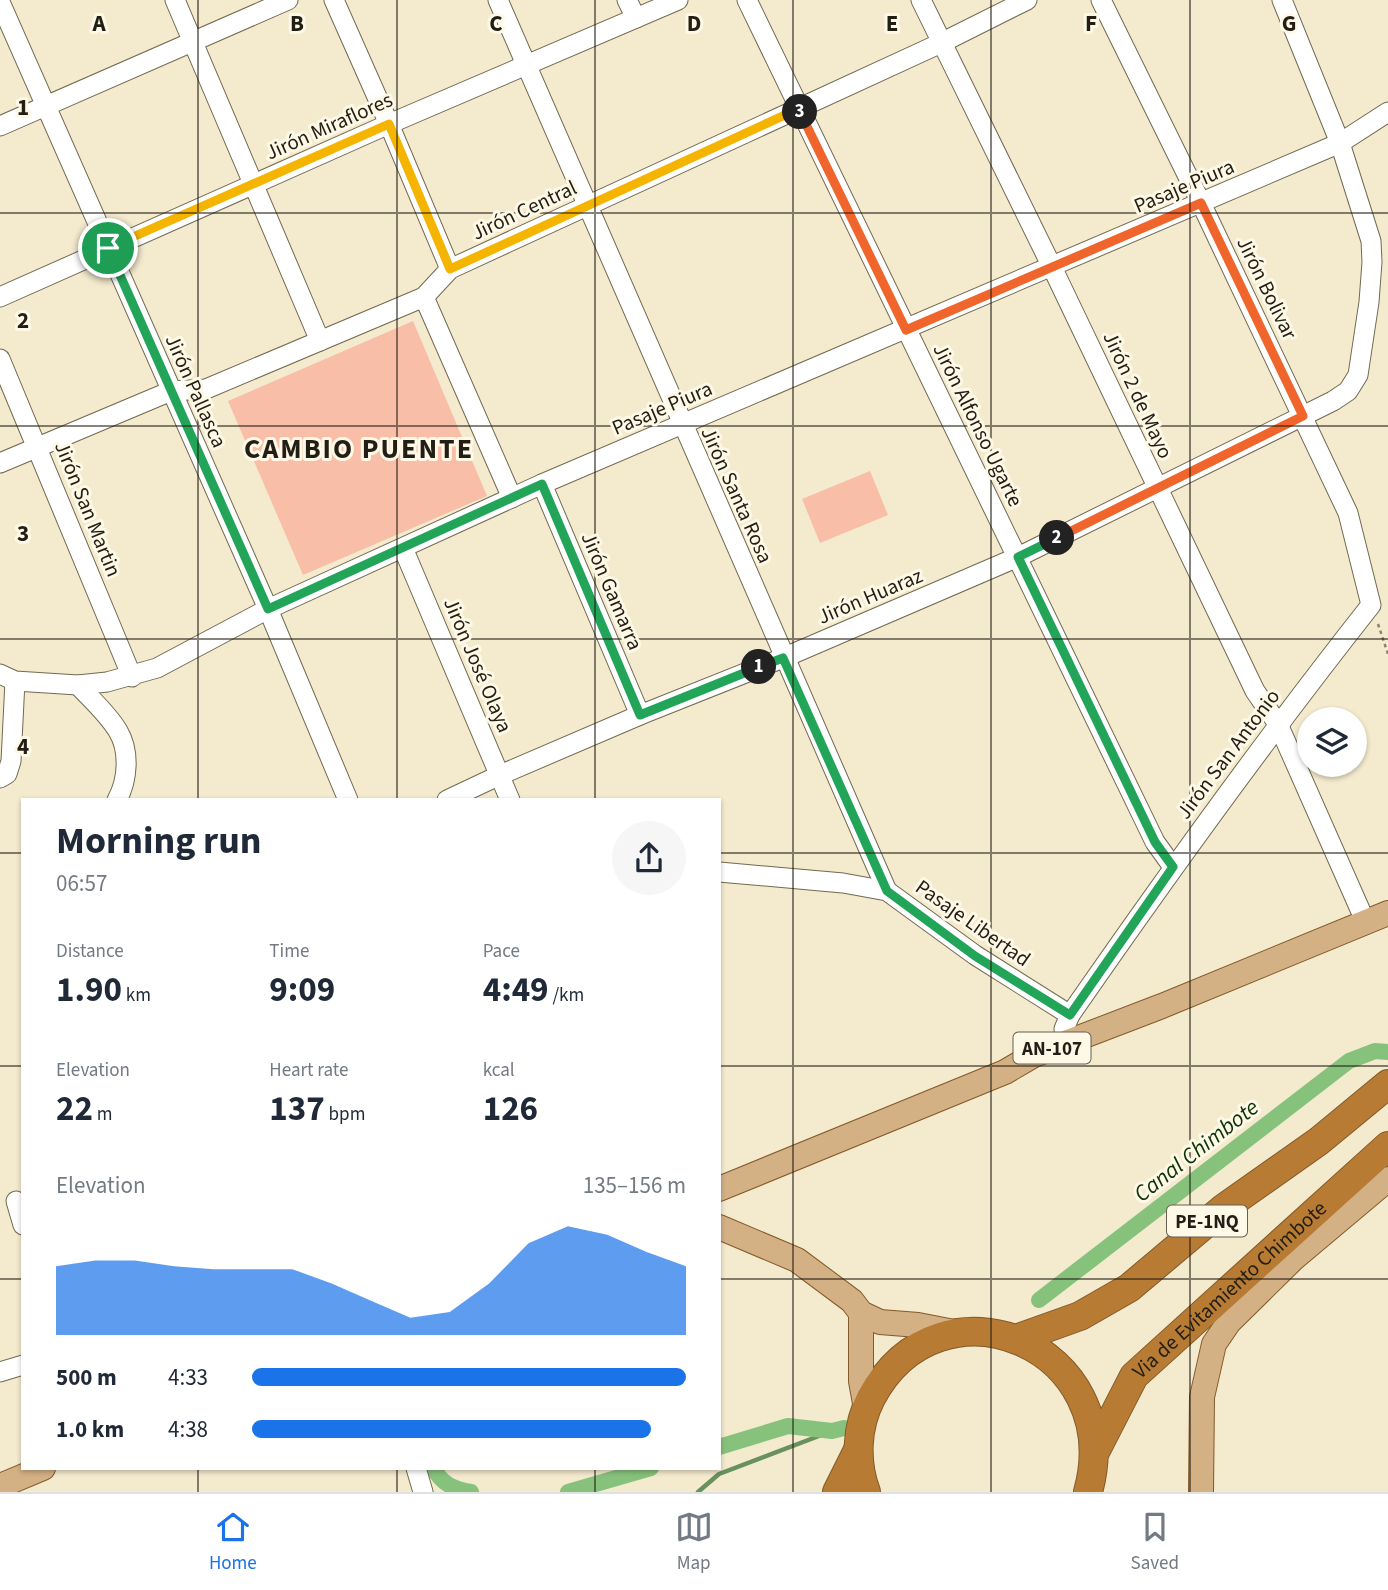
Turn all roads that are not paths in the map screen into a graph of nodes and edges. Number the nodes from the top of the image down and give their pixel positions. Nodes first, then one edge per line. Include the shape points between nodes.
1 (175, 0) edge
2 (288, 0) edge
3 (334, 0) edge
4 (498, 0) edge
5 (678, 0) edge
6 (747, 0) edge
7 (921, 0) edge
8 (1027, 0) edge
9 (1101, 0) edge
10 (1282, 0) edge
11 (0, 2) edge
12 (632, 9) edge
13 (193, 42) junction
14 (941, 43) junction
15 (527, 65) junction
16 (46, 106) junction
17 (798, 109) junction
18 (1388, 112) edge
19 (389, 124) junction
20 (0, 127) edge
21 (1340, 143) junction
22 (253, 184) junction
23 (1201, 203) junction
24 (587, 206) junction
25 (108, 248) junction
26 (1052, 267) junction
27 (450, 269) junction
28 (0, 297) edge
29 (424, 297) junction
30 (906, 330) junction
31 (320, 341) junction
32 (0, 359) edge
33 (171, 391) junction
34 (1303, 416) junction
35 (681, 424) junction
36 (37, 446) junction
37 (0, 463) edge
38 (542, 484) junction
39 (1158, 490) junction
40 (512, 498) junction
41 (403, 548) junction
42 (1018, 557) junction
43 (1371, 604) joint
44 (268, 609) junction
45 (783, 658) junction
46 (8, 677) edge
47 (132, 677) junction
48 (78, 685) junction
49 (640, 715) junction
50 (1278, 724) junction
51 (500, 775) junction
52 (0, 778) edge
53 (118, 798) edge
54 (347, 798) edge
55 (451, 798) edge
56 (509, 798) edge
57 (1173, 867) junction
58 (721, 872) edge
59 (887, 891) junction
60 (1377, 918) edge
61 (1070, 1015) junction
62 (1065, 1042) junction
63 (1388, 1084) edge
64 (1388, 1146) edge
65 (1388, 1179) edge
66 (721, 1188) edge
67 (16, 1201) dead end
68 (21, 1219) edge
69 (721, 1228) edge
70 (861, 1313) junction
71 (959, 1333) junction
72 (1016, 1339) junction
73 (21, 1367) edge
74 (0, 1372) edge
75 (866, 1409) junction
76 (858, 1450) junction
77 (1095, 1452) junction
78 (38, 1470) edge
79 (417, 1470) edge
80 (0, 1486) edge
81 (423, 1492) edge
82 (837, 1492) edge
83 (866, 1492) edge
84 (1088, 1492) edge
85 (1201, 1492) edge

1 - 13 street
2 - 13 street
3 - 19 street
4 - 15 street, Jirón Santa Rosa
5 - 12 street, Jirón Miraflores
6 - 17 street, Jirón Alfonso Ugarte
7 - 14 street, Jirón 2 de Mayo
8 - 14 street, Jirón Central
9 - 23 street, Jirón Bolivar
10 - 21 street
11 - 16 street, Jirón Pallasca
12 - 15 street, Jirón Miraflores
13 - 16 street
13 - 22 street
14 - 17 street, Jirón Central
14 - 26 street, Jirón 2 de Mayo
15 - 19 street, Jirón Miraflores
15 - 24 street, Jirón Santa Rosa
16 - 20 street
16 - 25 street, Jirón Pallasca
17 - 24 street, Jirón Central
17 - 30 street, Jirón Alfonso Ugarte
18 - 21 street
19 - 22 street, Jirón Miraflores
19 - 27 street
21 - 23 street, Pasaje Piura
21 - 34 street via 1371,241 1364,335 1358,375 1349,391
22 - 25 street, Jirón Miraflores
22 - 31 street
23 - 26 street, Pasaje Piura
23 - 34 street, Jirón Bolivar
24 - 27 street, Jirón Central
24 - 35 street, Jirón Santa Rosa
25 - 28 street, Jirón Miraflores
25 - 33 street, Jirón Pallasca
26 - 30 street, Pasaje Piura
26 - 39 street, Jirón 2 de Mayo
27 - 29 street, Jirón Central
29 - 31 street, Jirón Central
29 - 40 street
30 - 35 street, Pasaje Piura
30 - 42 street, Jirón Alfonso Ugarte
31 - 33 street, Jirón Central via 206,389
32 - 36 street, Jirón San Martin
33 - 36 street, Jirón Central
33 - 44 street, Jirón Pallasca
34 - 39 street, Jirón Huaraz
34 - 43 street, Jirón Bolivar via 1348,513
35 - 38 street, Pasaje Piura
35 - 45 street, Jirón Santa Rosa
36 - 37 street, Jirón Central
36 - 47 street, Jirón San Martin
38 - 40 street, Pasaje Piura
38 - 49 street, Jirón Gamarra
39 - 42 street, Jirón Huaraz
39 - 50 street, Jirón 2 de Mayo via 1255,691
40 - 41 street, Pasaje Piura
41 - 44 street, Pasaje Piura
41 - 51 street, Jirón José Olaya
42 - 45 street, Jirón Huaraz
42 - 57 street, Jirón Alfonso Ugarte via 1155,842
43 - 50 street, Jirón San Antonio
44 - 47 street, Pasaje Piura via 166,664
44 - 54 street, Jirón Pallasca
45 - 49 street, Jirón Huaraz
45 - 59 street, Jirón Santa Rosa
46 - 48 street, Pasaje Piura
46 - 52 street via 11,761 7,774
47 - 48 street, Pasaje Piura
48 - 53 street via 119,731 126,776
49 - 51 street, Jirón Huaraz
50 - 57 street, Jirón San Antonio
50 - 60 street, Jirón 2 de Mayo
51 - 55 street, Jirón Huaraz
51 - 56 street, Jirón José Olaya
57 - 61 street, Jirón San Antonio
58 - 59 street, Pasaje Libertad
59 - 61 street, Pasaje Libertad via 975,956
60 - 62 main road, AN-107
61 - 62 street, Jirón San Antonio
62 - 66 main road, AN-107 via 992,1077
63 - 72 highway, PE-1NQ via 1319,1141 1224,1208 1129,1288 1080,1316
64 - 77 highway, Via de Evitamiento Chimbote / PE-1NQ via 1134,1376
65 - 85 main road via 1294,1258 1229,1322 1214,1344 1202,1397
67 - 68 street
69 - 70 main road via 797,1260 852,1301
70 - 71 main road via 880,1322
70 - 75 main road via 861,1381
71 - 72 highway, PE-1NQ via 988,1332
71 - 75 highway, PE-1NQ via 929,1341 902,1358 881,1381
72 - 77 highway, PE-1NQ via 1048,1356 1074,1382 1090,1416
73 - 74 street
75 - 76 highway, PE-1NQ
76 - 82 highway, PE-1NQ
76 - 83 highway, PE-1NQ
77 - 84 highway, PE-1NQ
78 - 80 main road
79 - 81 street

